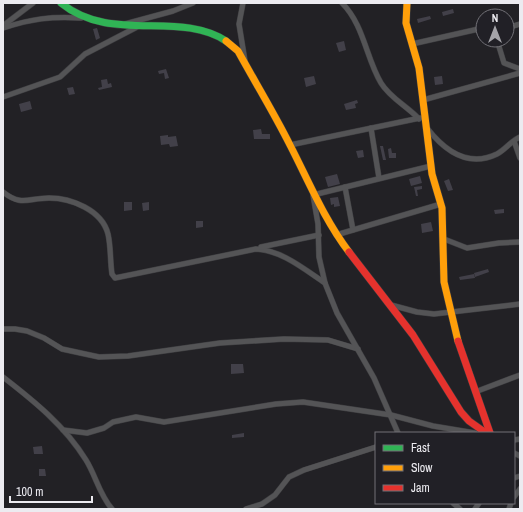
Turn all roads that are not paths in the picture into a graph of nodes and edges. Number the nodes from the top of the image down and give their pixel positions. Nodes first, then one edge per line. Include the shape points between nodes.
1 (32, 3) edge
2 (61, 3) edge
3 (193, 3) edge
4 (243, 3) edge
5 (342, 3) edge
6 (406, 3) edge
7 (82, 18) junction
8 (124, 24) junction
9 (140, 26) junction
10 (3, 27) edge
11 (475, 30) edge
12 (412, 44) junction
13 (499, 48) edge
14 (246, 64) junction
15 (520, 69) edge
16 (520, 73) edge
17 (3, 98) edge
18 (423, 100) junction
19 (422, 118) junction
20 (371, 128) junction
21 (427, 128) junction
22 (520, 137) edge
23 (514, 141) junction
24 (290, 145) junction
25 (520, 158) edge
26 (431, 166) junction
27 (379, 178) junction
28 (345, 187) junction
29 (3, 192) edge
30 (313, 195) junction
31 (441, 204) junction
32 (353, 230) junction
33 (319, 235) junction
34 (336, 235) junction
35 (444, 239) junction
36 (520, 242) edge
37 (256, 249) junction
38 (325, 283) junction
39 (520, 304) edge
40 (391, 305) junction
41 (450, 313) junction
42 (3, 329) edge
43 (358, 349) junction
44 (520, 375) edge
45 (3, 377) edge
46 (475, 392) junction
47 (391, 414) junction
48 (63, 430) junction
49 (398, 432) edge
50 (469, 432) edge
51 (485, 432) edge
52 (490, 432) edge
53 (375, 447) edge
54 (112, 509) edge
55 (246, 509) edge

1 - 10 street
2 - 7 street
3 - 8 street
4 - 14 street via 239,24
5 - 19 street via 356,24 381,83 389,94
6 - 12 street via 406,23
7 - 8 street
7 - 10 street via 42,18
8 - 9 street
9 - 14 street via 212,34 231,44
9 - 17 street via 85,54 60,76
11 - 12 street
12 - 18 street via 419,68
13 - 15 street via 504,63
14 - 24 street
16 - 18 street
18 - 19 street
19 - 20 street
19 - 21 street
20 - 24 street
20 - 27 street
21 - 23 street via 446,149 467,157 491,156 501,152
21 - 26 street
22 - 23 street
23 - 25 street
24 - 30 street
26 - 27 street
26 - 31 street
27 - 28 street
28 - 30 street
28 - 32 street
29 - 37 street via 16,201 23,202 49,198 72,201 94,213 108,233 112,274 115,278
30 - 33 street
30 - 34 street
31 - 32 street
31 - 35 street
32 - 34 street
33 - 37 street
33 - 38 street via 319,258
34 - 40 street
35 - 36 street via 467,248
35 - 41 street via 444,282
37 - 38 street via 273,251
38 - 43 street via 337,313
39 - 41 street
40 - 41 street via 422,313
40 - 51 street via 461,412
41 - 46 street
42 - 43 street via 26,332 44,338 62,349 99,357 128,356 220,343 291,338 328,340
43 - 47 street
44 - 46 street
45 - 48 street via 48,413
46 - 52 street
47 - 48 street via 303,402 164,422 136,417 87,432
47 - 49 street
47 - 50 street via 433,426
48 - 54 street via 86,460 102,495
53 - 55 street via 304,470 290,477 275,495 262,504

